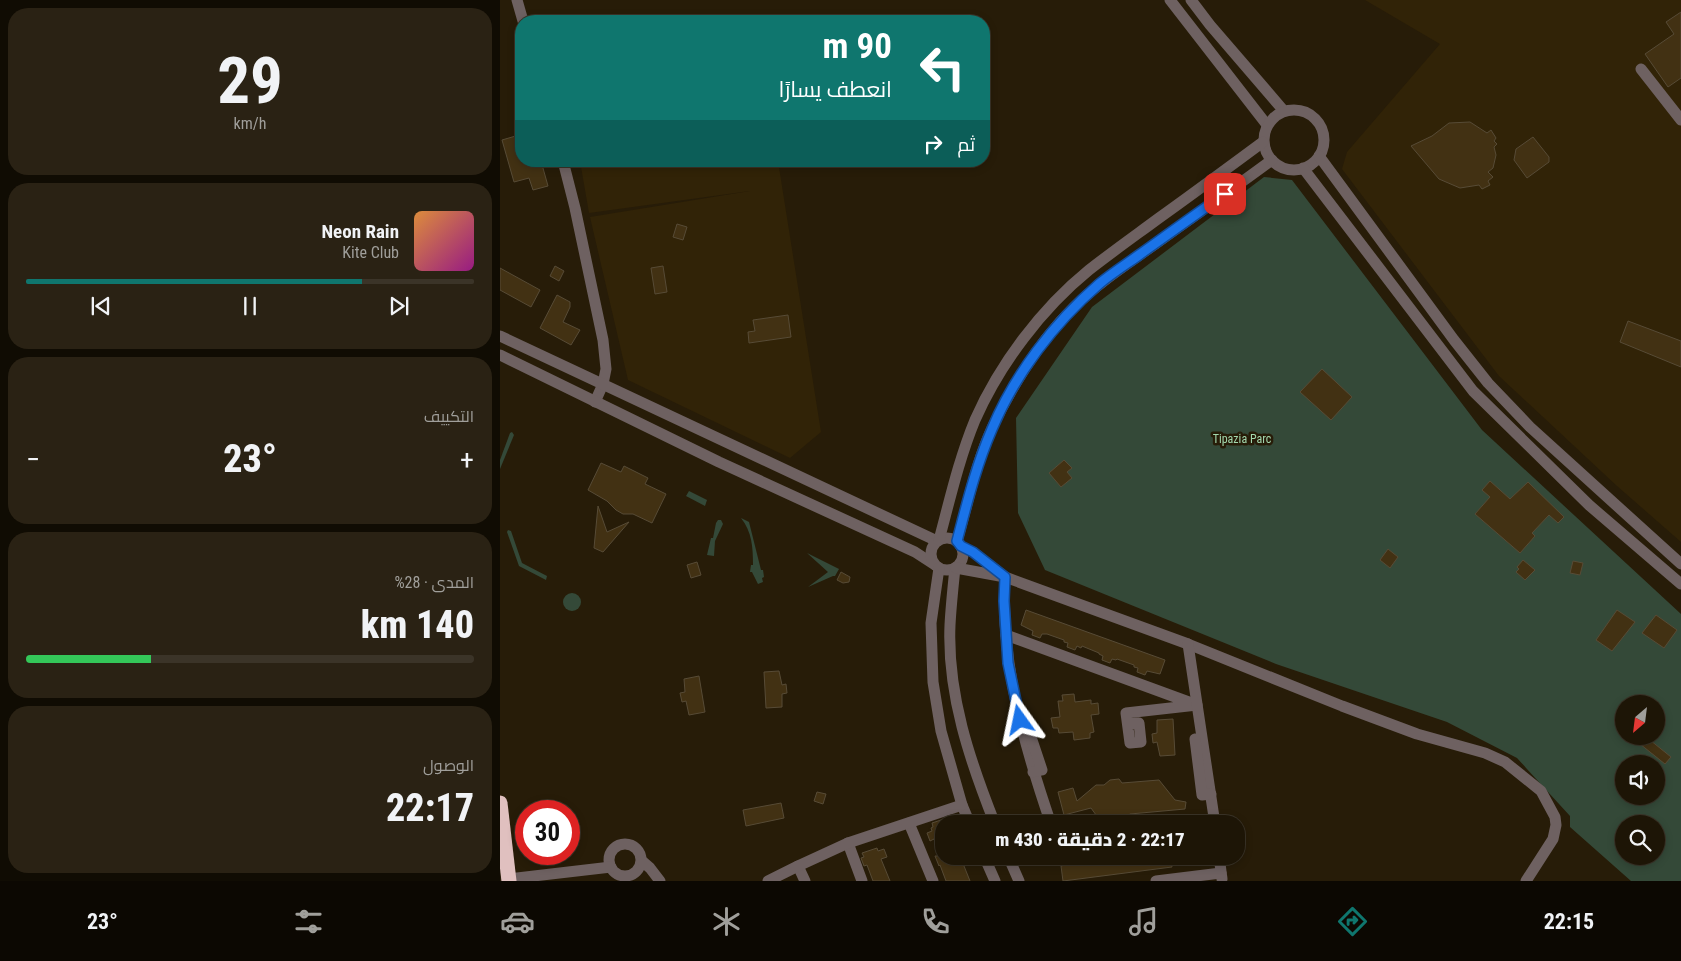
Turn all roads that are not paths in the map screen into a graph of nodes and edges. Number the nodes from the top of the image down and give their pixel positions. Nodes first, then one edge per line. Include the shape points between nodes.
1 (518, 0) edge
2 (1170, 0) edge
3 (1191, 0) edge
4 (522, 15) edge
5 (1641, 69) dead end
6 (1284, 111) junction
7 (1681, 120) edge
8 (1267, 125) junction
9 (1263, 142) junction
10 (1319, 156) junction
11 (1272, 160) junction
12 (565, 167) edge
13 (1304, 168) junction
14 (500, 336) edge
15 (500, 355) edge
16 (602, 384) junction
17 (595, 402) junction
18 (938, 541) junction
19 (959, 544) junction
20 (1681, 564) edge
21 (937, 567) junction
22 (956, 568) junction
23 (1005, 577) junction
24 (1681, 584) edge
25 (1006, 635) junction
26 (1188, 644) junction
27 (1197, 705) junction
28 (1128, 724) dead end
29 (500, 803) edge
30 (962, 805) junction
31 (966, 815) edge
32 (992, 815) edge
33 (1048, 815) edge
34 (1214, 815) edge
35 (909, 823) junction
36 (848, 844) junction
37 (642, 861) junction
38 (988, 865) edge
39 (1012, 865) edge
40 (798, 866) junction
41 (611, 867) junction
42 (1222, 877) edge
43 (627, 878) edge
44 (509, 880) edge
45 (660, 881) edge
46 (768, 881) edge
47 (805, 881) edge
48 (862, 881) edge
49 (933, 881) edge
50 (995, 881) edge
51 (1019, 881) edge
52 (1156, 881) edge
53 (1526, 881) edge

1 - 4 street
2 - 8 street
3 - 6 street
5 - 7 street
6 - 8 street
6 - 10 street via 1302,110 1317,120 1324,138
8 - 9 street
9 - 11 street
9 - 18 street via 1088,270 1036,324 1008,362 976,418 962,453
10 - 13 street
10 - 20 street via 1488,383 1530,427
11 - 13 street via 1285,169
11 - 19 street via 1100,283 1049,335 1028,364 992,427 979,461
12 - 16 street via 603,340 606,369
13 - 24 street via 1472,391 1589,505
14 - 16 street
15 - 17 street
16 - 17 street
16 - 18 street
17 - 21 street via 916,552
18 - 19 street via 948,538
18 - 21 street via 933,545 931,556
19 - 22 street via 963,556
19 - 23 street
21 - 22 street
21 - 30 street via 931,623 933,682 941,731
22 - 23 street
22 - 32 street via 950,626 952,673 961,726
23 - 25 street
23 - 26 street
25 - 27 street
25 - 33 street via 1008,663 1016,662 1026,722 1042,770 1034,772
26 - 27 street
26 - 53 street via 1417,734 1505,762 1541,790 1555,817 1553,839
27 - 28 street via 1126,713
27 - 34 street via 1201,728 1194,729 1202,795 1211,794
29 - 44 highway
30 - 31 street
30 - 35 street
35 - 36 street
35 - 49 street
36 - 40 street
36 - 48 street
37 - 41 street via 635,847 620,845 610,856
37 - 43 street via 638,871
37 - 45 street
38 - 50 street
39 - 51 street
40 - 46 street
40 - 47 street
41 - 43 street
41 - 44 street
42 - 52 street

